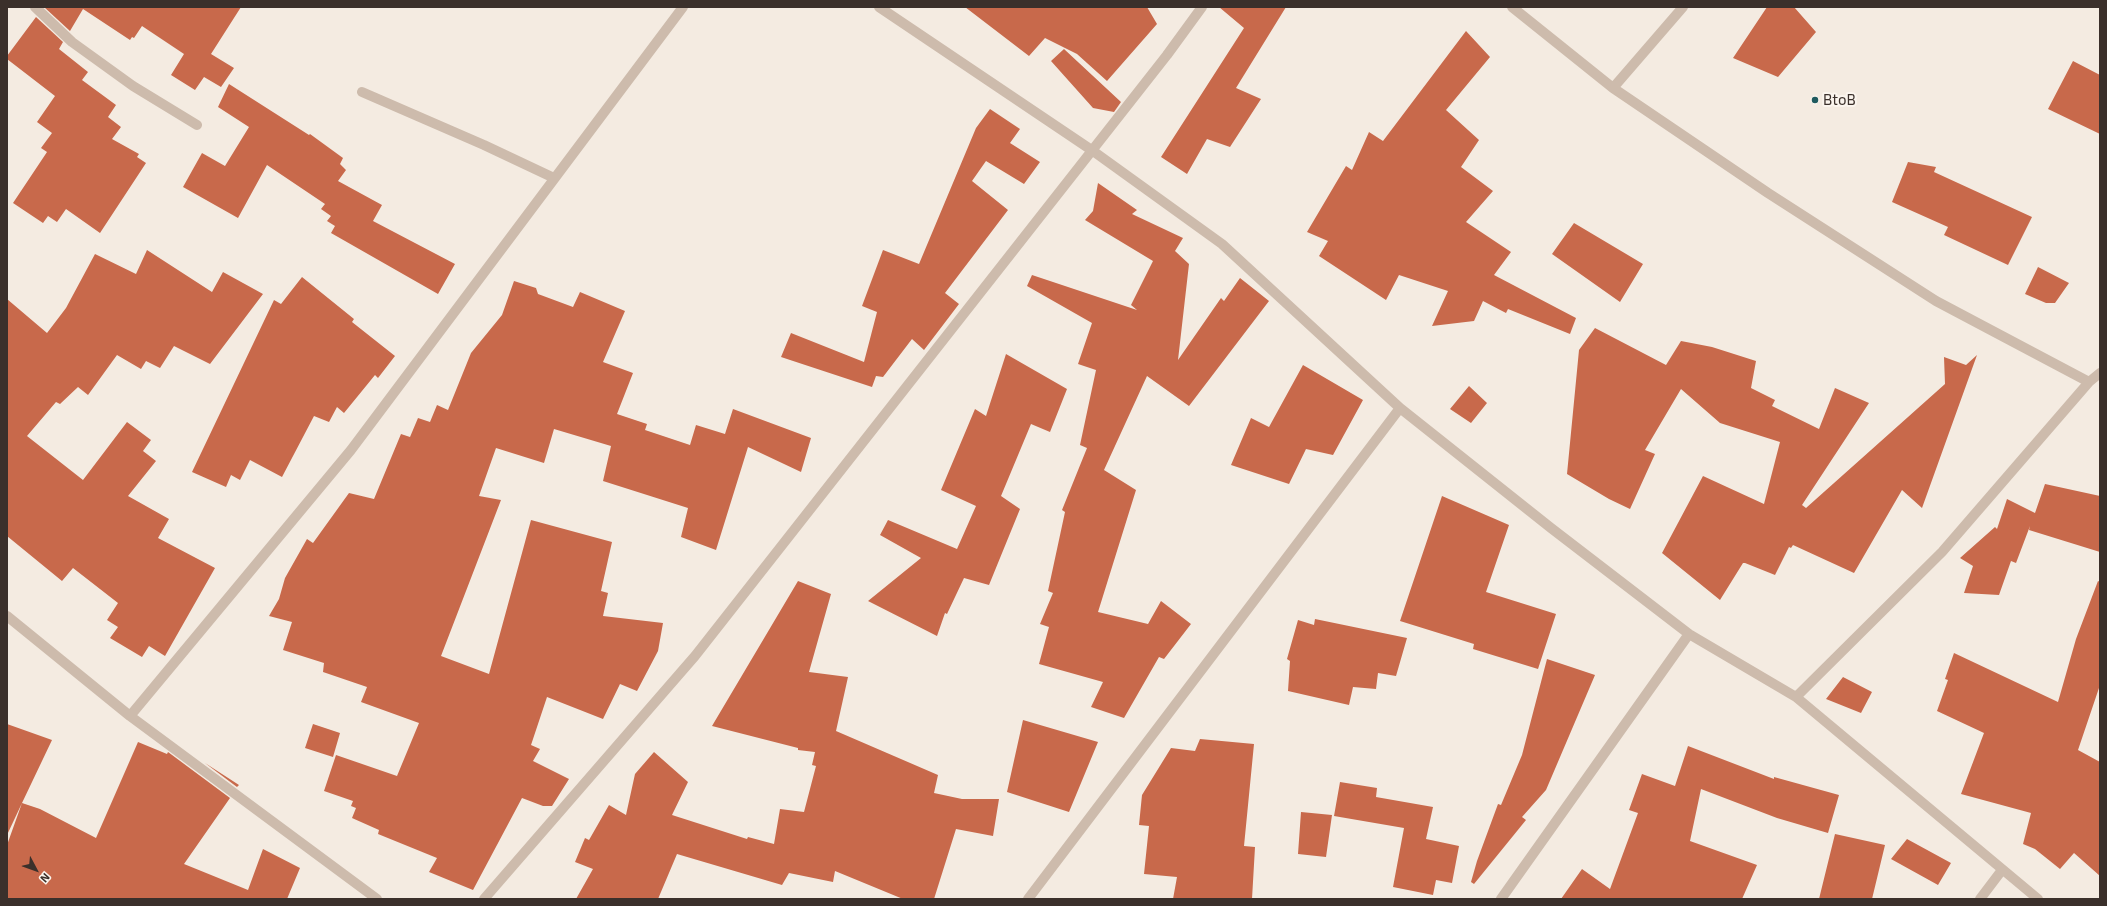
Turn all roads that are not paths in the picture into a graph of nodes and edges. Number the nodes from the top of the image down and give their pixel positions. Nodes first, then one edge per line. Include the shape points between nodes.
1 (35, 7) edge
2 (683, 7) edge
3 (879, 7) edge
4 (1202, 7) edge
5 (1512, 7) edge
6 (1683, 7) edge
7 (1613, 88) junction
8 (362, 92) dead end
9 (197, 124) dead end
10 (1093, 151) junction
11 (554, 178) junction
12 (2100, 373) edge
13 (2090, 382) junction
14 (1400, 408) junction
15 (7, 616) edge
16 (1689, 634) junction
17 (1796, 697) junction
18 (130, 716) junction
19 (2002, 870) junction
20 (377, 899) edge
21 (484, 899) edge
22 (1028, 899) edge
23 (1501, 899) edge
24 (1980, 899) edge
25 (2038, 899) edge

1 - 9 street via 72,42 133,86
2 - 11 street
3 - 10 street
4 - 10 street
5 - 7 street
6 - 7 street
7 - 13 street via 1936,301
8 - 11 street
10 - 14 street via 1222,244
10 - 21 street via 695,656
11 - 18 street via 351,450
12 - 13 street
13 - 17 street via 1942,552
14 - 16 street
14 - 22 street
15 - 18 street
16 - 17 street
16 - 23 street
17 - 19 street
18 - 20 street
19 - 24 street
19 - 25 street

